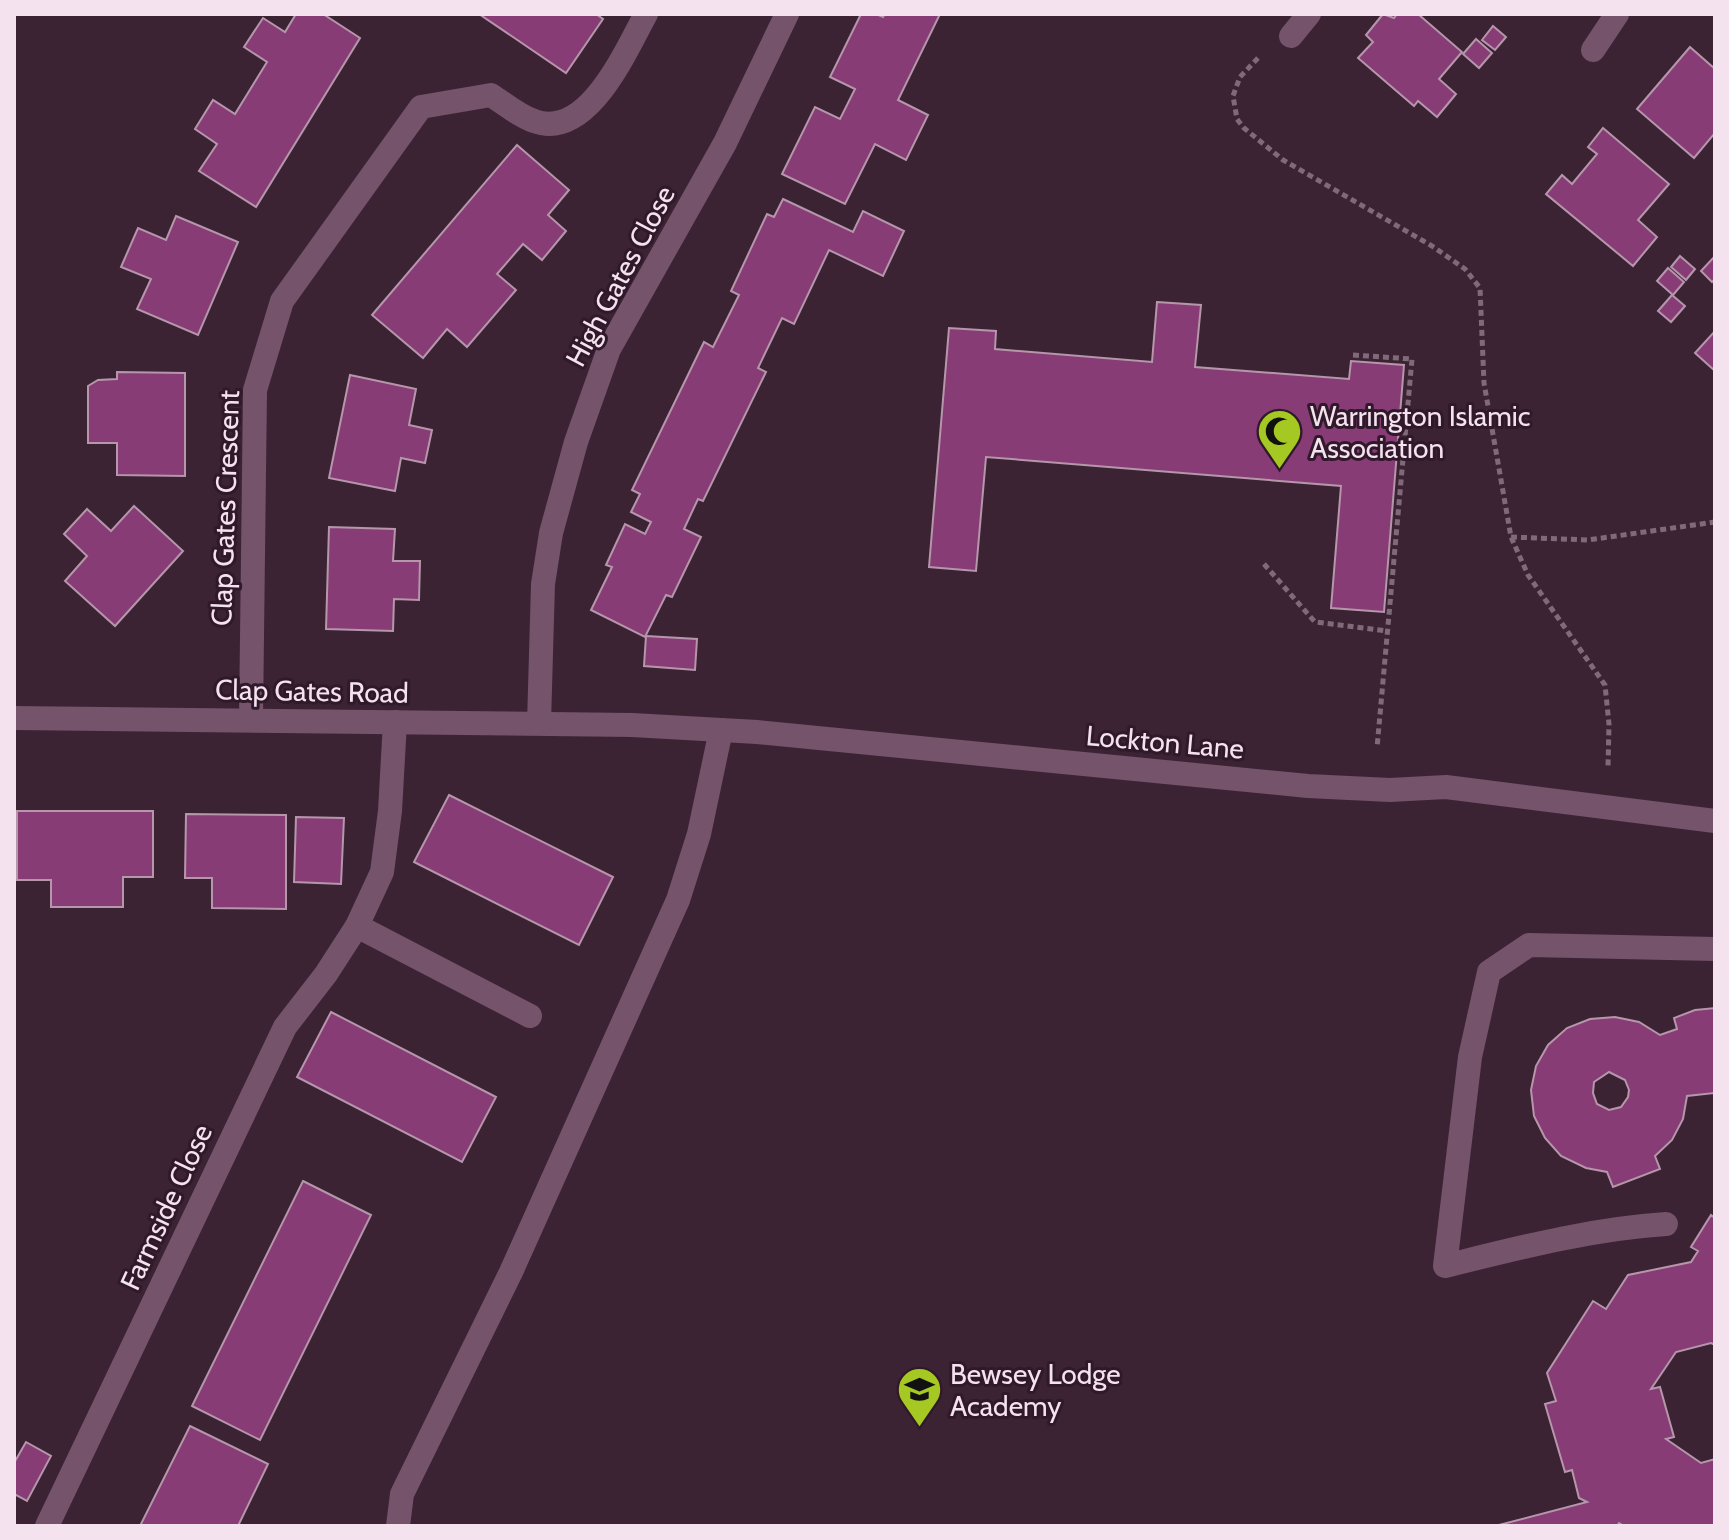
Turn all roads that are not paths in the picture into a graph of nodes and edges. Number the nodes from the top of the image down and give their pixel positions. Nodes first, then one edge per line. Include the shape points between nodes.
1 (646, 14) edge
2 (787, 14) edge
3 (1309, 14) edge
4 (1617, 14) edge
5 (1291, 36) road end
6 (1593, 50) dead end
7 (14, 718) edge
8 (251, 719) junction
9 (395, 722) junction
10 (539, 723) junction
11 (608, 724) joint
12 (721, 730) junction
13 (1715, 821) edge
14 (357, 926) junction
15 (1715, 949) edge
16 (530, 1016) dead end
17 (1666, 1224) dead end
18 (47, 1526) edge
19 (398, 1526) edge

1 - 8 street, Clap Gates Crescent via 602,91 570,118 535,122 491,95 421,107 282,301 255,390
2 - 10 street, High Gates Close via 725,143 609,349 576,442 543,584
3 - 5 street
4 - 6 street
7 - 8 street, Clap Gates Road
8 - 9 street, Clap Gates Road
9 - 10 street, Clap Gates Road
9 - 14 street, Farmside Close via 382,872
10 - 11 street, Clap Gates Road
11 - 12 street, Lockton Lane
12 - 13 street, Lockton Lane via 1308,786 1446,787
12 - 19 street via 699,834 678,900 511,1272 402,1494
14 - 16 street
14 - 18 street, Farmside Close via 285,1027
15 - 17 street via 1529,945 1489,972 1470,1057 1445,1266 1569,1236

